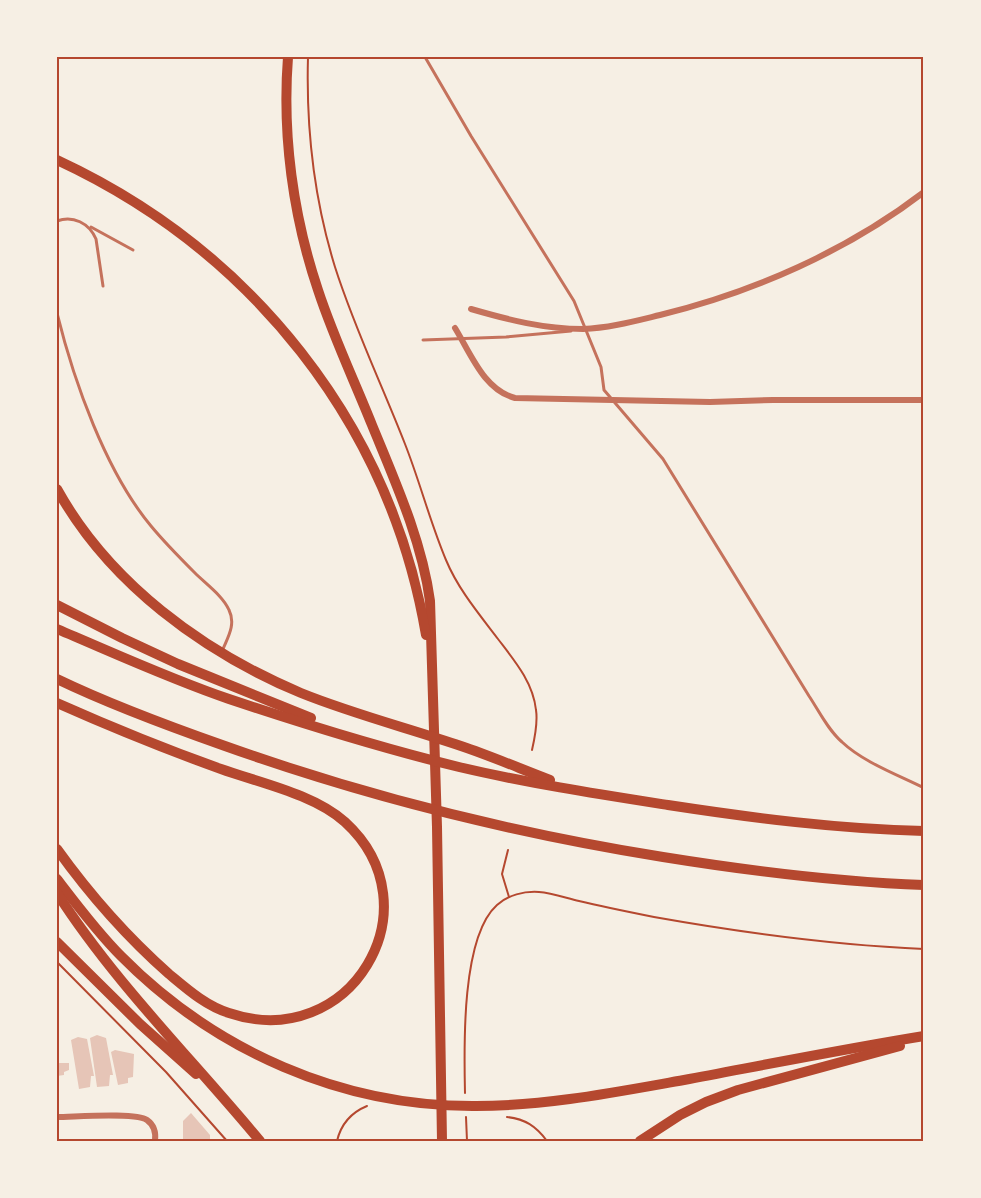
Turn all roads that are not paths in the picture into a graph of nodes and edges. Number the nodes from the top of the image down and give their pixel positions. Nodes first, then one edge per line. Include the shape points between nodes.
1 (288, 57) edge
2 (425, 57) edge
3 (57, 160) edge
4 (924, 192) edge
5 (57, 221) edge
6 (87, 225) junction
7 (133, 250) dead end
8 (103, 286) dead end
9 (471, 309) dead end
10 (57, 313) edge
11 (455, 328) dead end
12 (585, 329) junction
13 (461, 338) junction
14 (423, 340) dead end
15 (611, 400) junction
16 (924, 400) edge
17 (57, 489) edge
18 (57, 605) edge
19 (57, 629) edge
20 (221, 654) junction
21 (433, 678) junction
22 (57, 679) edge
23 (57, 703) edge
24 (378, 745) junction
25 (924, 789) edge
26 (579, 791) junction
27 (924, 831) edge
28 (57, 849) edge
29 (57, 879) edge
30 (924, 885) edge
31 (57, 893) edge
32 (57, 942) edge
33 (924, 1038) edge
34 (226, 1100) junction
35 (57, 1117) edge
36 (156, 1141) edge
37 (260, 1141) edge
38 (441, 1141) edge
39 (640, 1141) edge

1 - 21 highway via 288,153 305,243 318,289 390,470 427,576
2 - 12 lane via 574,301
3 - 21 highway via 144,207 209,256 269,314 315,370 359,440 388,503 413,578
4 - 12 street via 835,249 753,286 634,322
5 - 6 lane via 68,218
6 - 7 lane
6 - 8 lane via 96,239
9 - 12 street via 518,323
10 - 20 lane via 82,398 119,477 149,524 229,610 232,626
11 - 13 street
12 - 13 lane via 546,335
12 - 15 lane via 601,367 602,386
13 - 14 lane
13 - 15 street via 488,383 506,396
15 - 16 street
15 - 25 lane via 663,459 833,733 857,754
17 - 20 highway via 115,568 172,620
18 - 24 highway via 178,664
19 - 24 highway via 229,699
20 - 26 highway via 303,693
21 - 38 highway
22 - 30 highway via 285,768 421,808 518,831 747,871
23 - 28 highway via 184,756 306,799 335,814 360,838 377,869 383,903 379,937 368,966 357,981 318,1011 289,1020 250,1019 228,1013 196,996 121,929
24 - 26 highway via 459,767
26 - 27 highway via 804,824
29 - 33 highway via 121,957 217,1034 303,1076 382,1098 477,1106 552,1101
31 - 34 highway via 107,962
32 - 34 highway via 140,1024
33 - 39 highway via 706,1102
34 - 37 highway
35 - 36 street via 137,1116 150,1122

